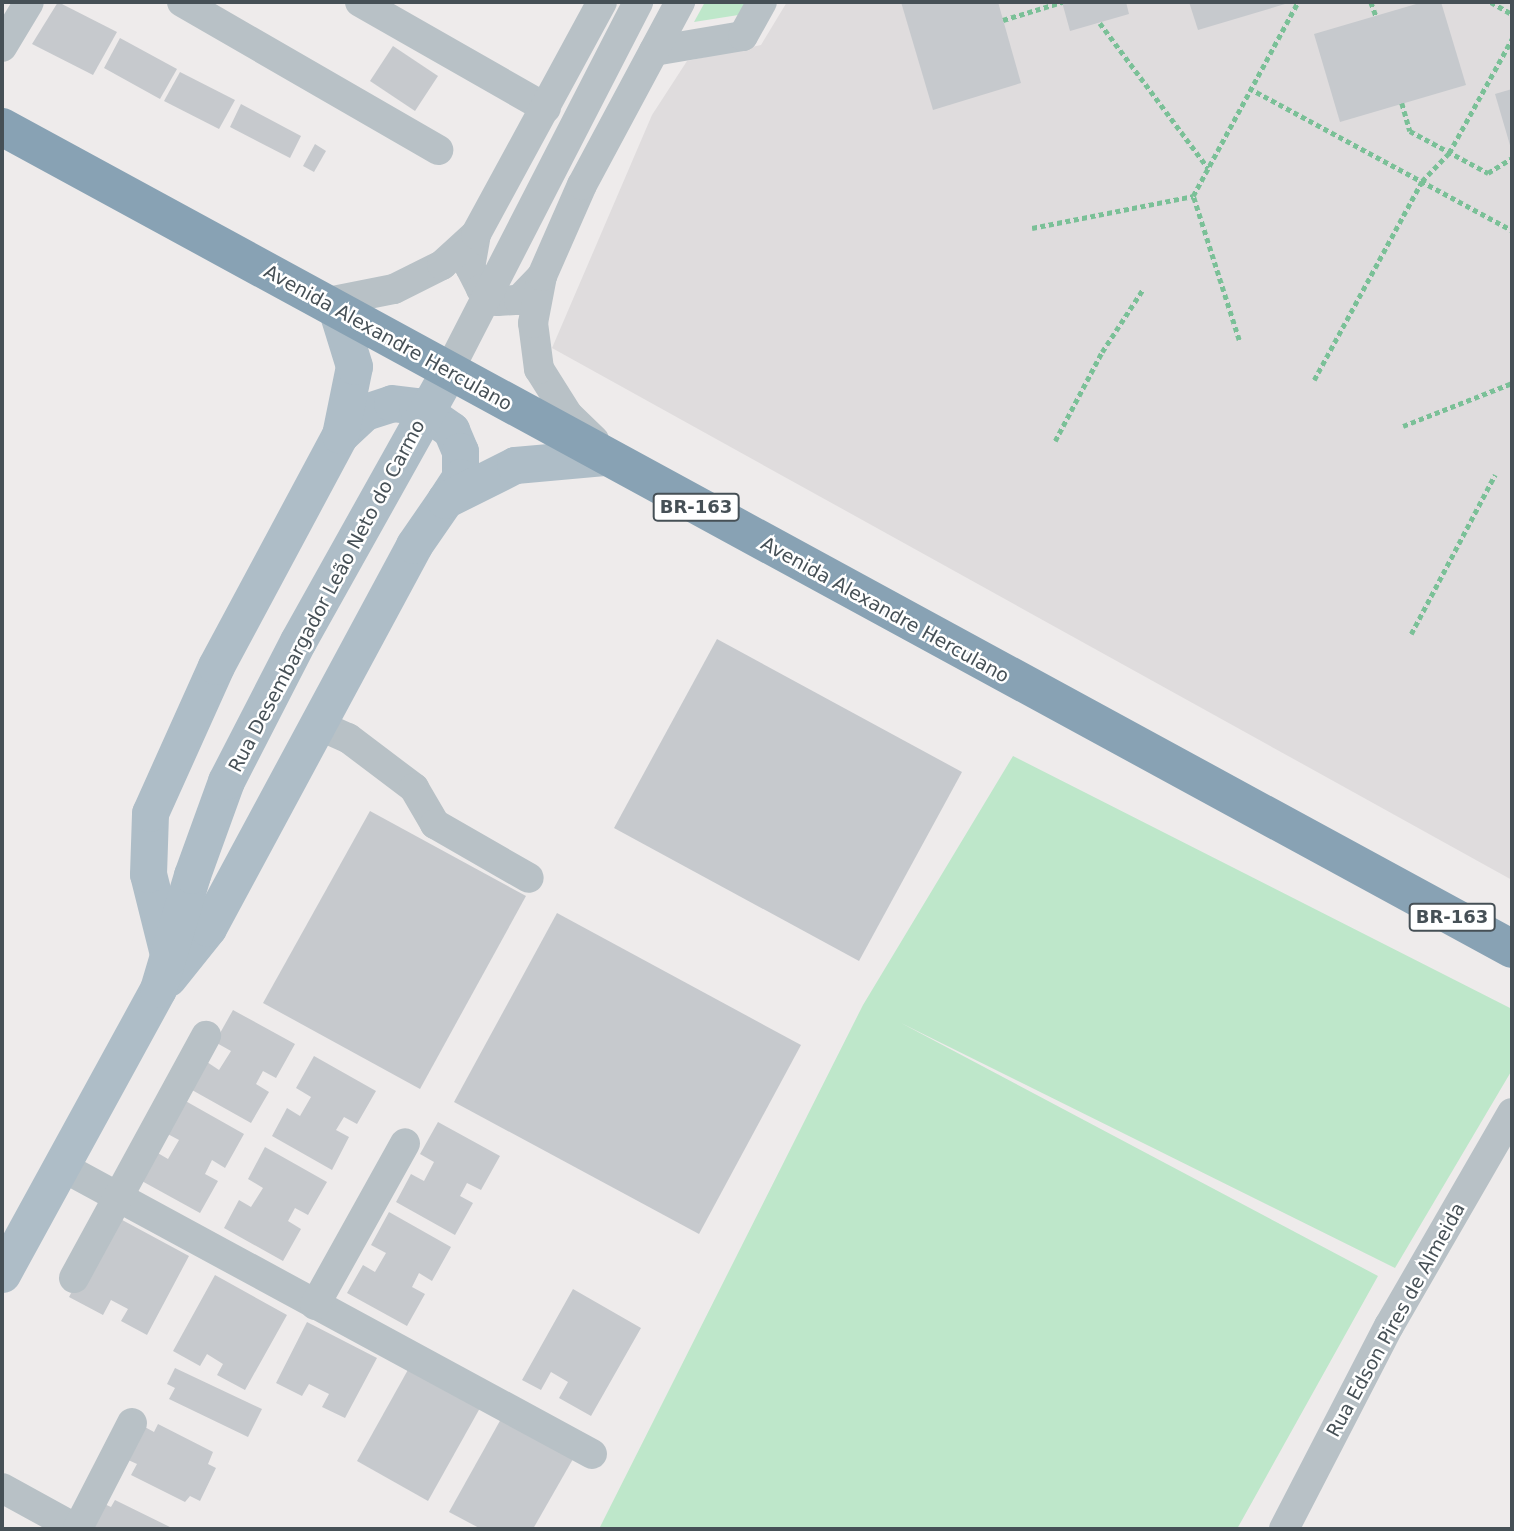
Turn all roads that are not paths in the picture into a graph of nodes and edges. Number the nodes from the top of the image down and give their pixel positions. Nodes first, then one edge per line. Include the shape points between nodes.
1 (29, 2) edge
2 (181, 2) edge
3 (360, 2) edge
4 (602, 2) edge
5 (638, 2) edge
6 (680, 2) edge
7 (762, 2) edge
8 (2, 47) edge
9 (654, 51) junction
10 (547, 108) junction
11 (2, 127) edge
12 (438, 150) dead end
13 (476, 234) junction
14 (542, 276) junction
15 (330, 307) junction
16 (445, 378) joint
17 (340, 435) junction
18 (612, 461) junction
19 (444, 500) junction
20 (316, 724) junction
21 (529, 878) dead end
22 (1512, 949) edge
23 (163, 972) junction
24 (206, 1035) dead end
25 (1512, 1112) edge
26 (405, 1143) dead end
27 (61, 1166) junction
28 (118, 1198) junction
29 (2, 1274) edge
30 (74, 1278) dead end
31 (316, 1305) junction
32 (132, 1423) dead end
33 (592, 1454) dead end
34 (2, 1488) edge
35 (78, 1529) edge
36 (1284, 1529) edge

1 - 8 street
2 - 12 street
3 - 10 street
4 - 10 street
5 - 16 street, Rua Desembargador Leão Neto do Carmo
6 - 9 street
7 - 9 street via 743,36
9 - 14 street via 582,185
10 - 13 street
11 - 15 highway, Avenida Alexandre Herculano / BR-163
13 - 14 street via 470,267 481,289 497,301 519,300
13 - 15 street via 442,265 394,289
14 - 18 street via 533,323 539,369 568,415
15 - 17 main road via 354,366
15 - 18 highway, Avenida Alexandre Herculano / BR-163
16 - 23 main road, Rua Desembargador Leão Neto do Carmo via 298,641 226,781
17 - 19 main road via 365,412 392,403 417,406 451,430 460,451 460,477
17 - 23 main road via 216,666 150,813 148,874
18 - 19 main road via 515,465
18 - 22 highway, Avenida Alexandre Herculano / BR-163
19 - 20 main road via 414,545
20 - 21 street via 348,738 414,788 435,824
20 - 23 main road via 208,928
23 - 27 main road, Rua Desembargador Leão Neto do Carmo
24 - 28 street
25 - 36 street, Rua Edson Pires de Almeida via 1389,1326
26 - 31 street
27 - 28 street
27 - 29 main road, Rua Desembargador Leão Neto do Carmo
28 - 30 street
28 - 31 street
31 - 33 street
32 - 35 street
34 - 35 street

